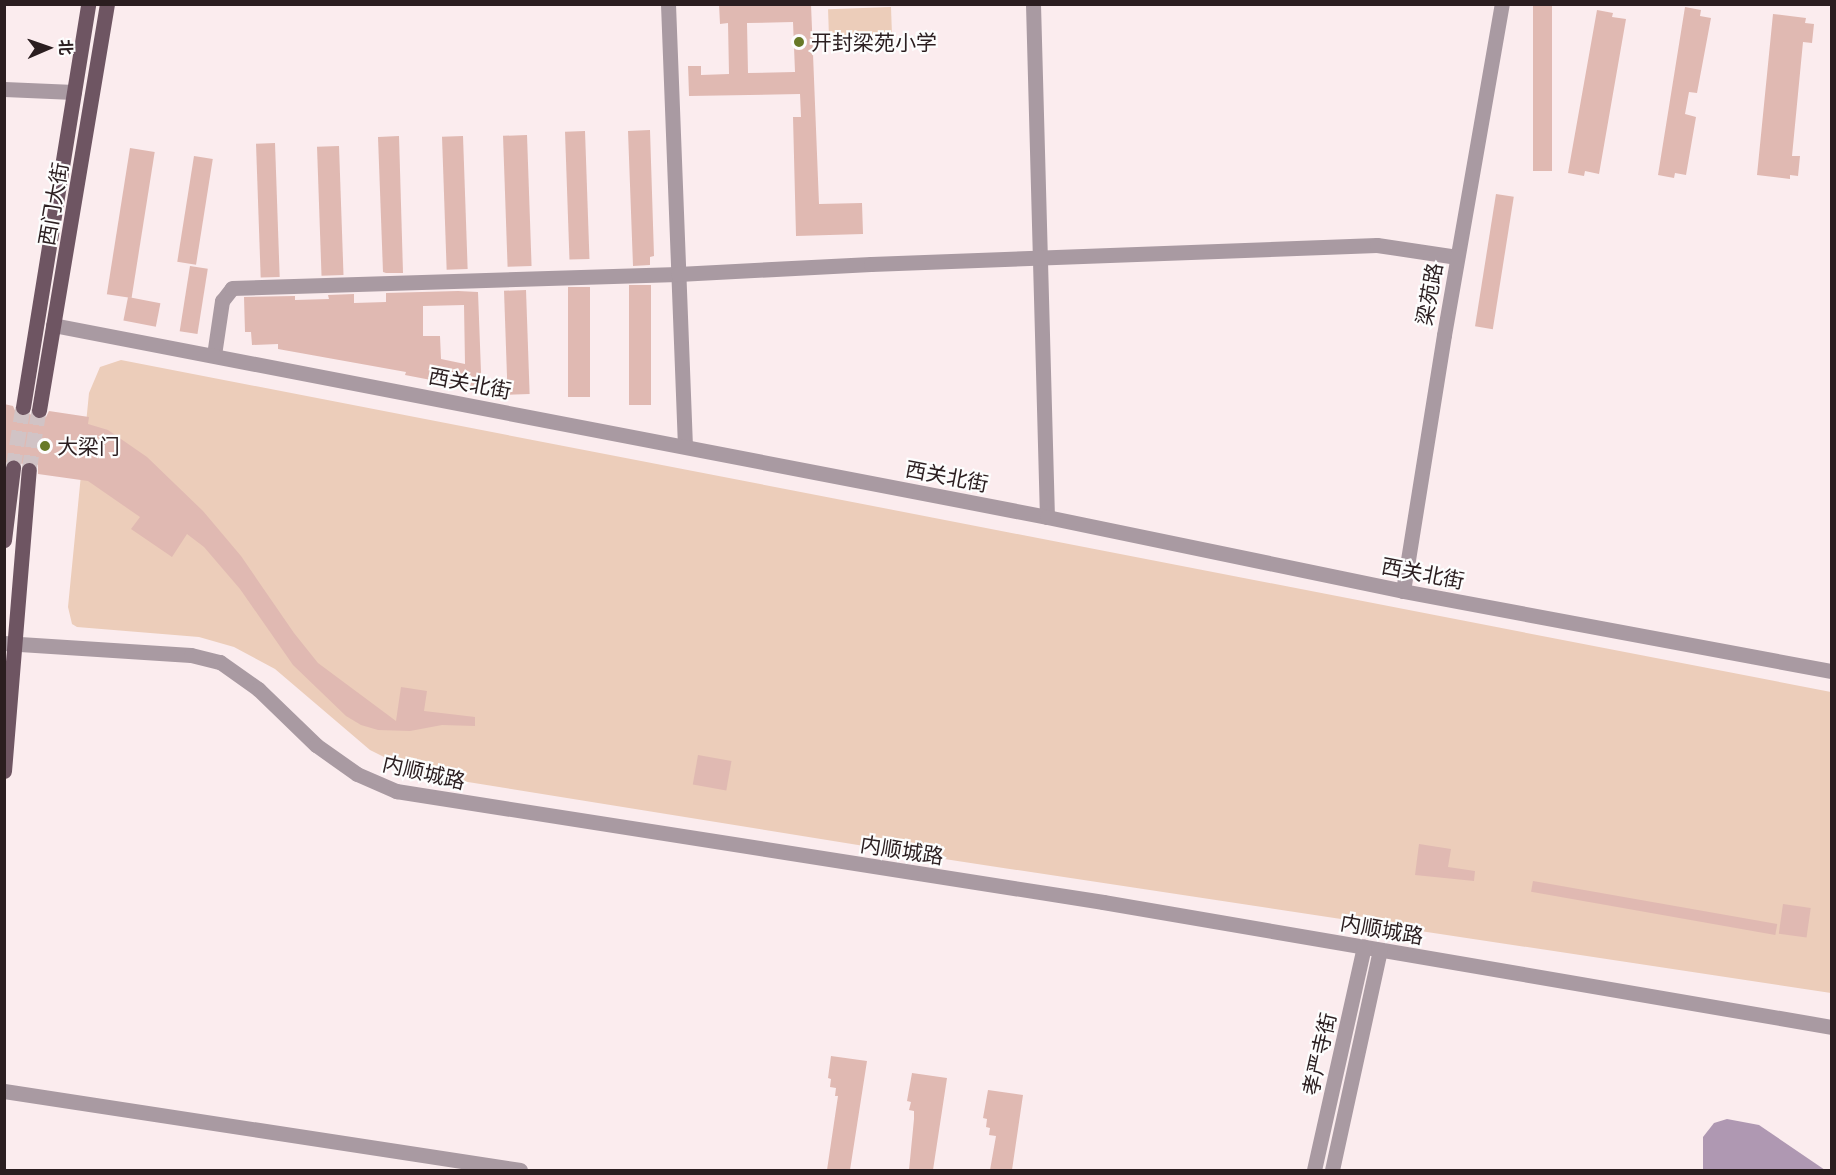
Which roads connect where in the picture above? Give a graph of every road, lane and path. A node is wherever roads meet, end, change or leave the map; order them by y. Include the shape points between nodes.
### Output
1 (88, 4) edge
2 (107, 4) edge
3 (668, 4) edge
4 (1033, 4) edge
5 (1502, 4) edge
6 (4, 89) edge
7 (74, 92) junction
8 (1040, 257) junction
9 (1457, 257) junction
10 (678, 274) junction
11 (53, 325) junction
12 (213, 355) junction
13 (23, 407) tunnel mouth
14 (39, 410) tunnel mouth
15 (685, 447) junction
16 (13, 468) tunnel mouth
17 (29, 470) tunnel mouth
18 (1047, 517) junction
19 (4, 540) edge
20 (1403, 591) junction
21 (9, 643) edge
22 (1832, 671) edge
23 (4, 771) edge
24 (1372, 948) junction
25 (1832, 1027) edge
26 (4, 1091) edge
27 (520, 1170) edge
28 (1314, 1170) edge
29 (1332, 1170) edge

1 - 7 main road, 西门大街
2 - 11 main road, 西门大街
3 - 10 street
4 - 8 street
5 - 9 street, 梁苑路
6 - 7 street
7 - 13 main road, 西门大街
8 - 9 street via 1377,245
8 - 10 street
8 - 18 street
9 - 20 street, 梁苑路
10 - 12 street via 232,288 222,301
10 - 15 street
11 - 12 street, 西关北街
11 - 14 main road, 西门大街
12 - 15 street, 西关北街
15 - 18 street, 西关北街
16 - 19 main road
17 - 21 main road
18 - 20 street, 西关北街
20 - 22 street, 西关北街
21 - 23 main road
21 - 24 street, 内顺城路 via 191,655 220,662 258,689 340,763 396,791
24 - 25 street, 内顺城路
24 - 28 street, 孝严寺街
24 - 29 street, 孝严寺街
26 - 27 street

